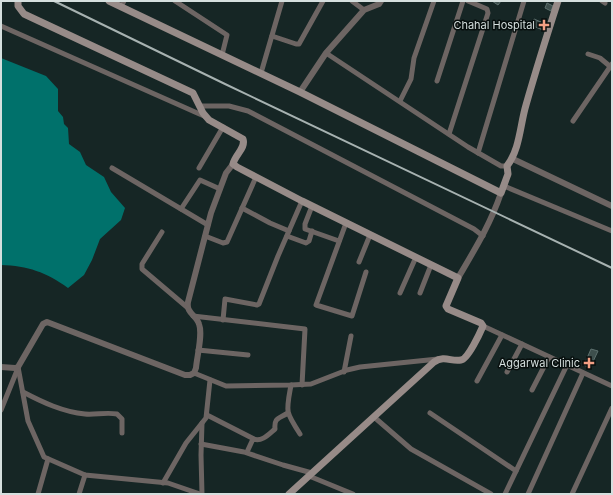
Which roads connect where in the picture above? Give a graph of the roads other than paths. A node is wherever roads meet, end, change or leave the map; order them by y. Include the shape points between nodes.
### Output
1 (18, 1) edge
2 (109, 1) edge
3 (175, 1) edge
4 (282, 1) edge
5 (323, 1) edge
6 (352, 1) edge
7 (381, 1) edge
8 (434, 1) edge
9 (463, 1) edge
10 (468, 1) edge
11 (524, 1) edge
12 (558, 1) edge
13 (122, 4) edge
14 (481, 4) edge
15 (364, 10) junction
16 (1, 26) edge
17 (272, 36) junction
18 (326, 52) junction
19 (588, 54) dead end
20 (222, 55) junction
21 (612, 66) edge
22 (261, 73) junction
23 (437, 81) dead end
24 (300, 92) junction
25 (400, 101) junction
26 (199, 106) junction
27 (205, 116) junction
28 (573, 121) dead end
29 (223, 127) junction
30 (448, 134) junction
31 (478, 153) junction
32 (513, 159) junction
33 (233, 164) junction
34 (507, 166) junction
35 (112, 168) dead end
36 (199, 168) dead end
37 (256, 177) junction
38 (220, 189) junction
39 (503, 189) junction
40 (302, 201) junction
41 (312, 206) junction
42 (612, 206) edge
43 (242, 208) junction
44 (181, 209) junction
45 (346, 223) junction
46 (208, 225) junction
47 (312, 231) junction
48 (612, 231) edge
49 (162, 232) dead end
50 (288, 234) junction
51 (370, 235) junction
52 (205, 236) junction
53 (483, 236) junction
54 (339, 241) junction
55 (416, 257) junction
56 (359, 262) dead end
57 (431, 265) junction
58 (366, 272) dead end
59 (458, 278) junction
60 (400, 293) dead end
61 (420, 293) dead end
62 (188, 308) junction
63 (193, 316) junction
64 (222, 320) junction
65 (483, 326) junction
66 (502, 335) junction
67 (351, 336) dead end
68 (522, 344) junction
69 (198, 350) junction
70 (248, 355) dead end
71 (549, 357) junction
72 (438, 359) junction
73 (567, 365) junction
74 (1, 367) edge
75 (18, 367) junction
76 (344, 372) junction
77 (508, 372) dead end
78 (194, 373) junction
79 (583, 373) junction
80 (210, 380) junction
81 (477, 382) dead end
82 (291, 385) junction
83 (302, 385) junction
84 (612, 386) edge
85 (532, 390) dead end
86 (23, 392) junction
87 (612, 408) edge
88 (1, 410) edge
89 (288, 413) junction
90 (430, 413) dead end
91 (207, 415) junction
92 (374, 417) junction
93 (202, 423) junction
94 (122, 433) dead end
95 (300, 434) dead end
96 (254, 439) junction
97 (201, 444) junction
98 (247, 452) junction
99 (48, 459) junction
100 (516, 471) junction
101 (85, 475) junction
102 (310, 475) junction
103 (162, 483) junction
104 (191, 492) edge
105 (38, 494) edge
106 (79, 494) edge
107 (201, 494) edge
108 (289, 494) edge
109 (352, 494) edge
110 (491, 494) edge
111 (505, 494) edge
112 (528, 494) edge
113 (572, 494) edge

1 - 26 main road via 24,14 194,93
2 - 13 main road
3 - 20 street via 227,36
4 - 17 street
5 - 17 street via 298,44
6 - 15 street
7 - 15 street
8 - 25 street via 414,58 411,78
9 - 23 street
10 - 14 street
11 - 31 street
12 - 32 main road via 526,106
13 - 20 main road
14 - 30 street via 488,13
15 - 18 street
16 - 27 street
17 - 22 street
18 - 24 street
18 - 25 street
19 - 21 street
20 - 22 main road
21 - 28 street
22 - 24 main road
24 - 39 main road
25 - 30 street
26 - 27 main road
26 - 53 street via 229,106 248,111
27 - 29 main road
29 - 33 main road via 240,136 244,142
29 - 36 street
30 - 31 street
31 - 34 street via 501,166
32 - 34 main road
32 - 42 street
33 - 37 main road
33 - 38 street via 226,173
34 - 39 main road via 508,174
35 - 44 street
37 - 40 main road
37 - 43 street
38 - 44 street via 200,180
38 - 46 street
39 - 48 street
39 - 53 street
40 - 41 main road
40 - 50 street
41 - 45 main road
41 - 47 street via 305,227
43 - 50 street
43 - 52 street via 226,243
44 - 46 street
45 - 51 main road
45 - 54 street
46 - 52 street
47 - 50 street via 307,243
47 - 54 street
49 - 62 street via 142,264 142,269
50 - 64 street via 259,305 225,299
51 - 55 main road
51 - 56 street
52 - 62 street
53 - 59 street
54 - 58 street via 317,307 352,316
55 - 57 main road
55 - 60 street
57 - 59 main road
57 - 61 street
59 - 65 main road via 446,306
62 - 63 street
63 - 64 street
63 - 69 street via 200,328
64 - 83 street via 305,330
65 - 66 street
65 - 72 main road via 464,359
66 - 68 street
66 - 81 street
67 - 76 street
68 - 71 street
68 - 77 street
69 - 70 street
69 - 78 street
71 - 73 street
71 - 85 street
72 - 76 street via 360,367
72 - 92 main road
73 - 79 street
73 - 100 street
74 - 75 street
75 - 78 street via 43,324 47,322 185,375
75 - 86 street
75 - 88 street
76 - 83 street
78 - 80 street
79 - 84 street
79 - 112 street
80 - 82 street via 230,387
80 - 91 street
82 - 83 street
82 - 89 street
86 - 94 street via 70,411 116,414 122,419
86 - 99 street via 28,421 42,454
87 - 113 street
89 - 95 street
89 - 96 street via 276,420 275,430 262,440
90 - 100 street
91 - 93 street
91 - 96 street
92 - 102 main road
92 - 110 street via 411,449
93 - 97 street
93 - 103 street via 186,443
96 - 98 street
97 - 98 street
97 - 107 street
98 - 102 street
99 - 101 street
99 - 105 street
100 - 111 street
101 - 103 street
101 - 106 street
102 - 108 main road
102 - 109 street
103 - 104 street via 176,485
104 - 107 street

